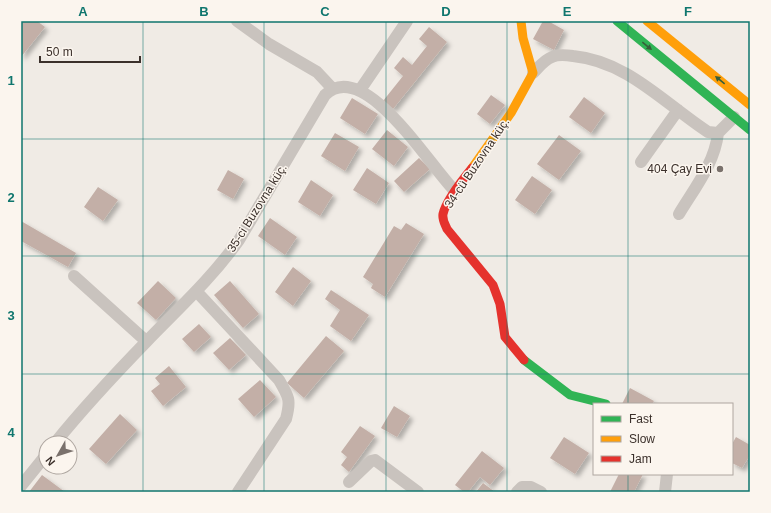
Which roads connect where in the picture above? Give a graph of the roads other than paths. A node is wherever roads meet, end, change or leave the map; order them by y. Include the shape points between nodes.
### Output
1 (237, 21) edge
2 (407, 21) edge
3 (521, 21) edge
4 (617, 21) edge
5 (647, 21) edge
6 (533, 72) junction
7 (332, 88) junction
8 (360, 90) junction
9 (750, 105) edge
10 (678, 110) junction
11 (734, 117) junction
12 (750, 130) edge
13 (718, 133) junction
14 (641, 162) dead end
15 (455, 191) junction
16 (679, 214) dead end
17 (74, 276) dead end
18 (197, 292) junction
19 (146, 341) junction
20 (602, 403) edge
21 (61, 435) edge
22 (38, 465) edge
23 (667, 475) edge
24 (349, 482) dead end
25 (21, 486) edge
26 (238, 492) edge
27 (418, 492) edge
28 (517, 492) edge
29 (541, 492) edge
30 (665, 492) edge

1 - 7 street via 269,44 317,72
2 - 8 street
3 - 6 street
4 -> 11 street
9 -> 5 street
6 - 10 street via 553,56 592,59 626,73
6 - 15 street, 34-cü Buzovna küç. via 511,113
7 - 8 street via 343,86
7 - 18 street, 35-ci Buzovna küç. via 325,95 239,240
8 - 15 street via 407,131
10 - 13 street via 708,132
10 - 14 street
11 - 12 street
11 - 13 street
13 - 16 street via 712,159
15 - 20 street, 34-cü Buzovna küç. via 443,213 443,221 493,286 500,304 502,329 508,342 526,363 570,395
17 - 19 street
18 - 19 street, 35-ci Buzovna küç.
18 - 26 street via 279,380 289,396 290,405 286,419
19 - 21 street, 35-ci Buzovna küç.
22 - 25 street
23 - 30 street
24 - 27 street via 374,460
28 - 29 street via 522,487 530,487

